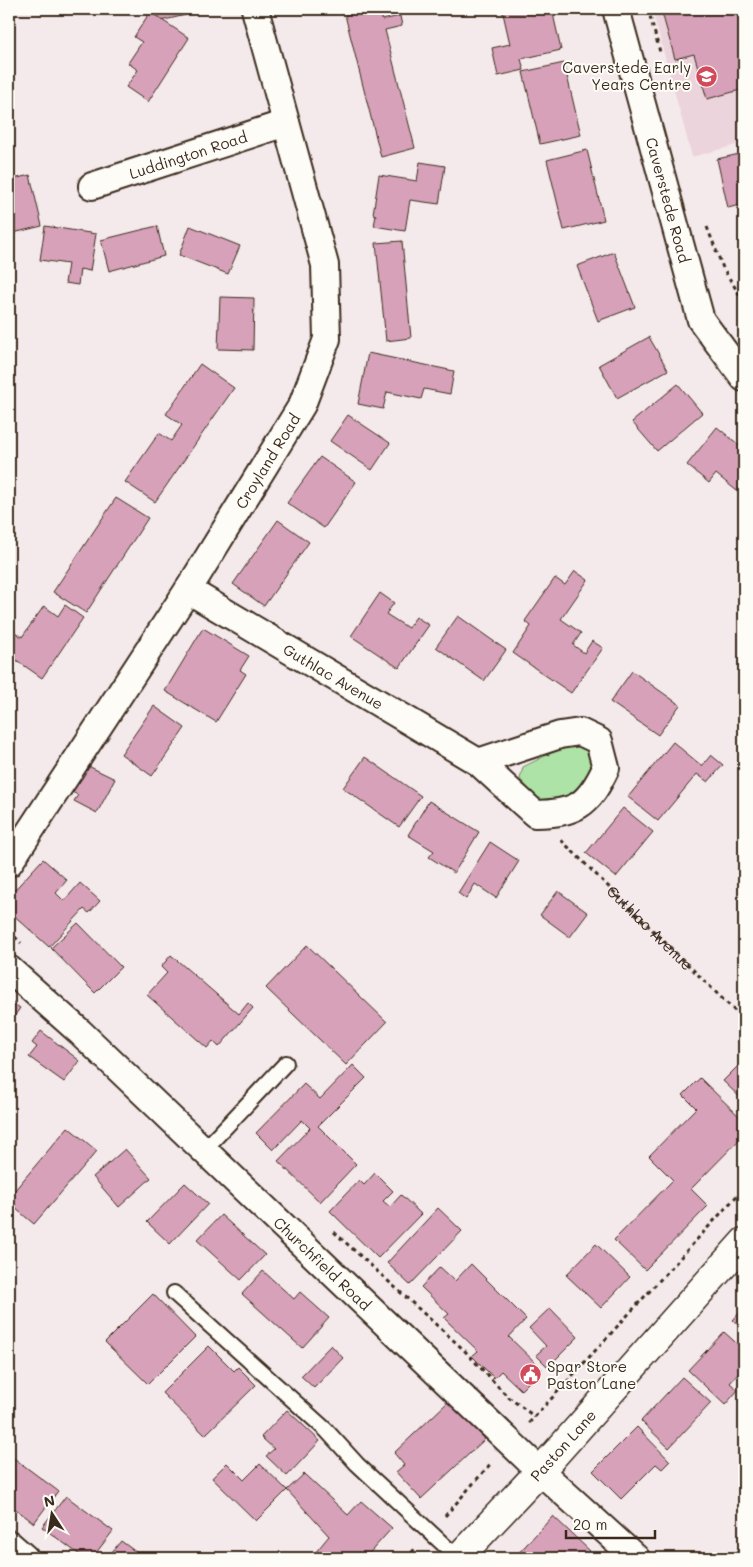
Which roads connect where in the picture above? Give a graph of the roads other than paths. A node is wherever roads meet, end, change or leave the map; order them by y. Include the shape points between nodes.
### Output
1 (255, 9) edge
2 (616, 9) edge
3 (286, 123) junction
4 (92, 186) dead end
5 (744, 378) edge
6 (188, 590) junction
7 (478, 762) junction
8 (9, 863) edge
9 (9, 969) edge
10 (286, 1063) dead end
11 (204, 1150) junction
12 (744, 1242) edge
13 (174, 1293) dead end
14 (540, 1471) junction
15 (9, 1544) edge
16 (25, 1558) edge
17 (458, 1558) edge
18 (636, 1558) edge

1 - 3 street, Croyland Road
2 - 5 street, Caverstede Road via 701,320
3 - 4 street, Luddington Road
3 - 6 street, Croyland Road via 325,265 327,339 302,406
6 - 7 street, Guthlac Avenue
6 - 8 street, Croyland Road
7 - 7 street, Guthlac Avenue via 560,735 580,732 599,741 606,768 596,789 579,805 562,813 534,814
9 - 11 street, Churchfield Road
10 - 11 lane
11 - 14 street, Churchfield Road
12 - 14 street, Paston Lane
13 - 17 lane via 326,1430 357,1464
14 - 17 street, Paston Lane
14 - 18 street, Churchfield Road
15 - 16 street

